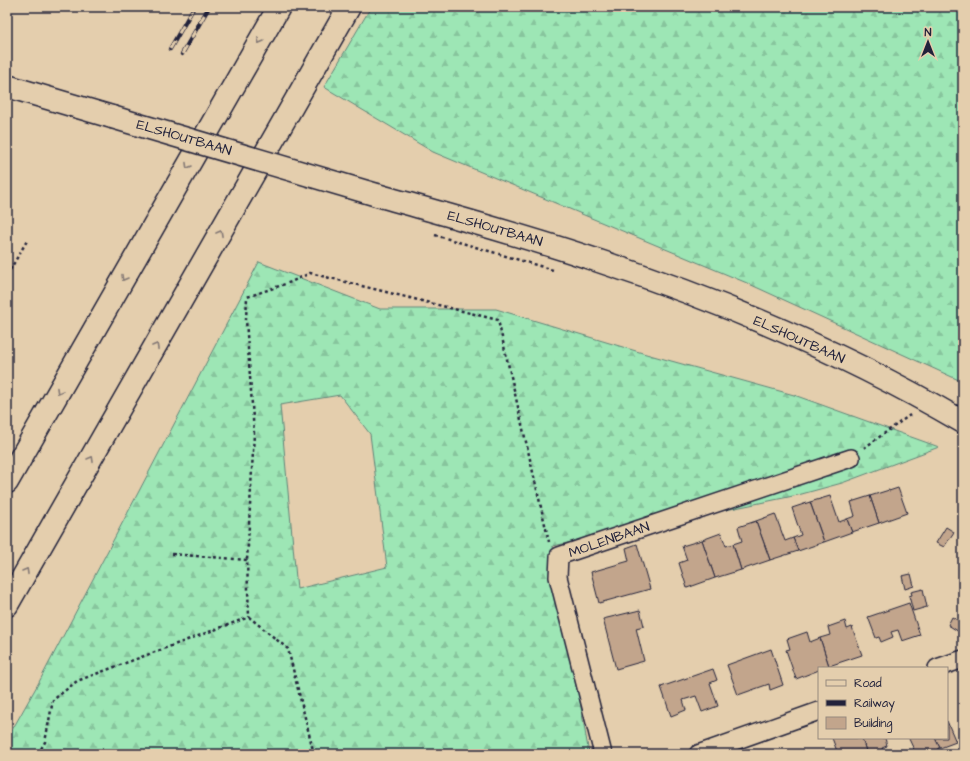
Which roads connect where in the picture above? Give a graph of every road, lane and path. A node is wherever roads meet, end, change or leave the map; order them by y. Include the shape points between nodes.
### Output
1 (279, 7) edge
2 (349, 7) edge
3 (7, 86) edge
4 (434, 234) dead end
5 (28, 239) dead end
6 (556, 270) dead end
7 (7, 275) edge
8 (904, 411) dead end
9 (963, 422) edge
10 (851, 458) joint
11 (7, 482) edge
12 (550, 547) dead end
13 (172, 554) dead end
14 (247, 560) junction
15 (7, 605) edge
16 (249, 617) junction
17 (963, 659) edge
18 (941, 667) edge
19 (818, 711) edge
20 (38, 754) edge
21 (314, 754) edge
22 (603, 754) edge
23 (698, 754) edge

1 -> 11 main road
15 -> 2 main road
3 - 9 main road, ELSHOUTBAAN, bridge via 598,260 702,298 833,354
4 - 6 path
5 - 7 path
8 - 10 path via 911,415
10 - 22 street, MOLENBAAN via 559,556 558,577
12 - 14 path via 498,320 310,273 247,296 246,320 254,433
13 - 14 path
14 - 16 path
16 - 20 path via 77,681 53,700 45,742
16 - 21 path via 288,649
17 - 18 street
19 - 23 street

